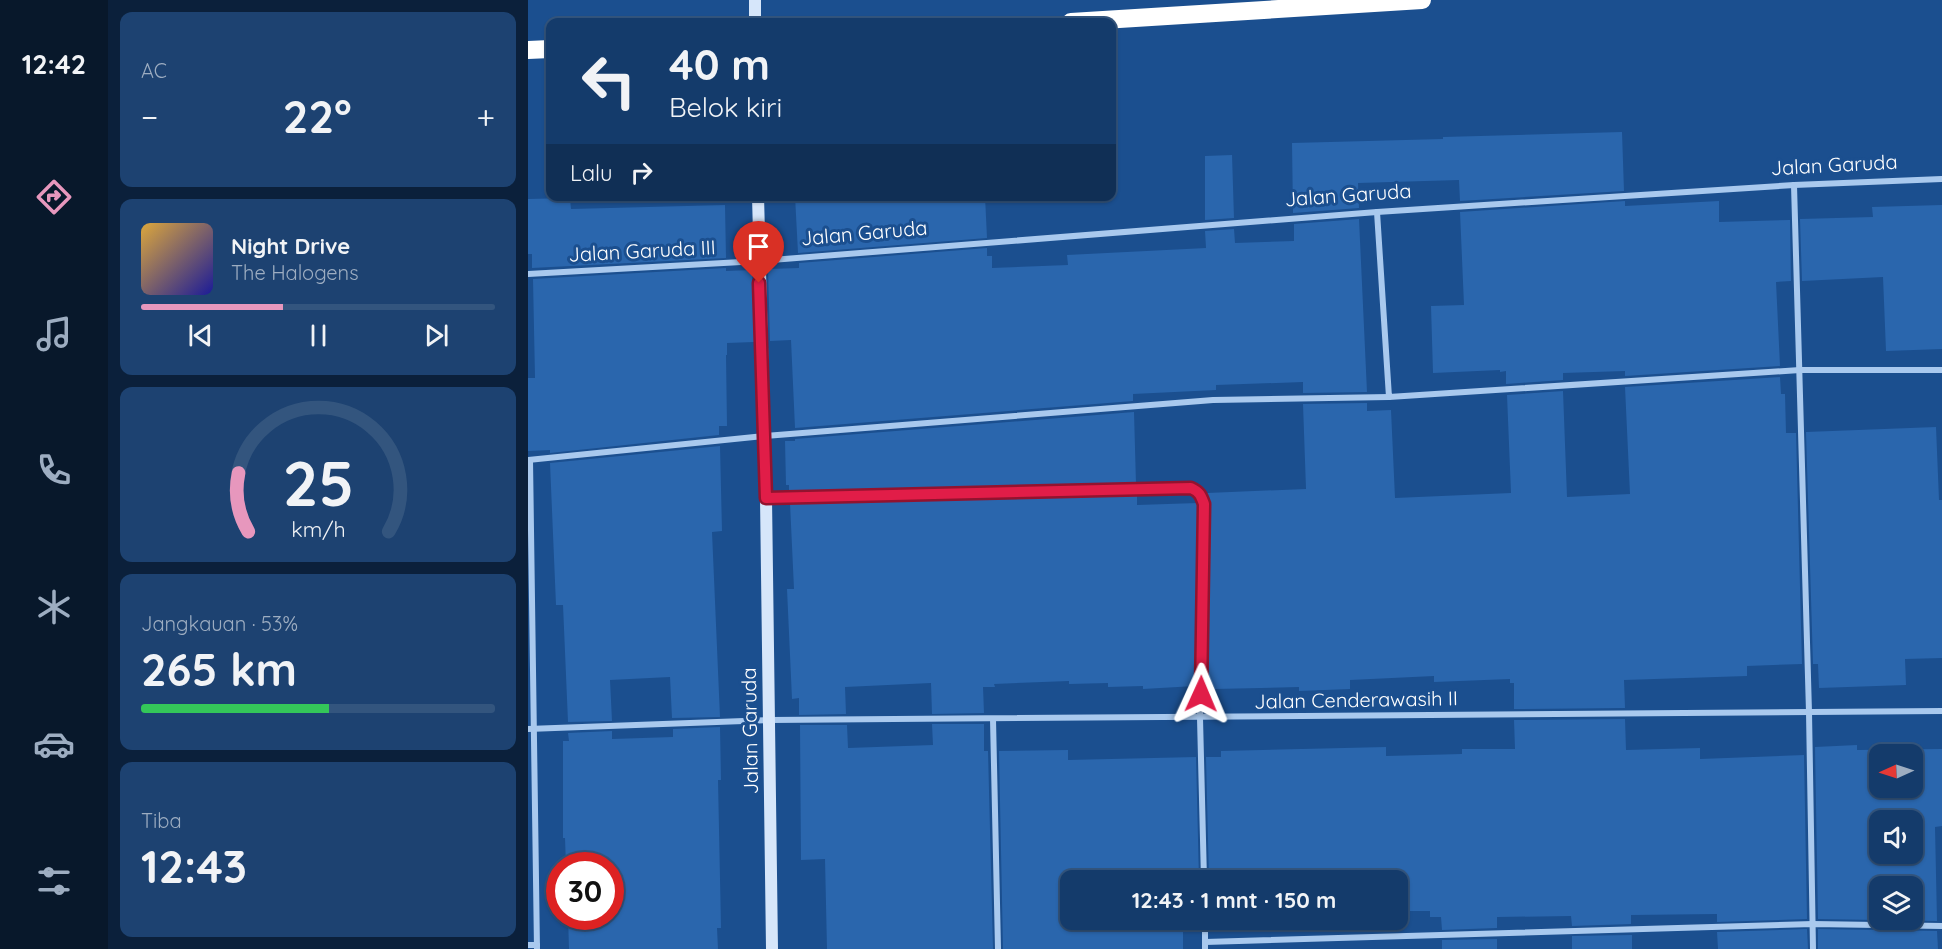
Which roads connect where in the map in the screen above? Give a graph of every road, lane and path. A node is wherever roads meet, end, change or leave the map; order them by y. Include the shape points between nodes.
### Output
1 (755, 0) edge
2 (1422, 0) edge
3 (755, 18) edge
4 (1116, 19) edge
5 (546, 49) edge
6 (528, 50) edge
7 (1942, 179) edge
8 (1794, 185) junction
9 (758, 201) edge
10 (1377, 212) junction
11 (759, 261) junction
12 (528, 274) edge
13 (1800, 370) junction
14 (1942, 370) edge
15 (1389, 397) junction
16 (765, 436) junction
17 (529, 460) edge
18 (766, 498) junction
19 (1942, 711) edge
20 (1809, 712) junction
21 (1200, 718) junction
22 (993, 719) junction
23 (770, 720) junction
24 (531, 729) edge
25 (1204, 870) edge
26 (1813, 924) junction
27 (1942, 926) edge
28 (1204, 930) edge
29 (528, 945) edge
30 (1205, 946) edge
31 (537, 947) edge
32 (772, 949) edge
33 (998, 949) edge
34 (1813, 949) edge

1 - 3 street
2 - 4 highway
5 - 6 highway
7 - 8 street, Jalan Garuda
8 - 10 street, Jalan Garuda
8 - 13 street
9 - 11 street, Jalan Garuda
10 - 11 street, Jalan Garuda
10 - 15 street
11 - 12 street, Jalan Garuda III
11 - 16 street, Jalan Garuda
13 - 14 street
13 - 15 street
13 - 20 street
15 - 16 street via 1213,400
16 - 17 street
16 - 18 street, Jalan Garuda
17 - 24 street
18 - 21 street via 1197,490 1204,504
18 - 23 street, Jalan Garuda
19 - 20 street, Jalan Cenderawasih II
20 - 21 street, Jalan Cenderawasih II
20 - 26 street
21 - 22 street, Jalan Cenderawasih II
21 - 25 street
22 - 23 street, Jalan Cenderawasih II
22 - 33 street
23 - 24 street, Jalan Cenderawasih II
23 - 32 street, Jalan Garuda
24 - 31 street
26 - 27 street
26 - 30 street
26 - 34 street
28 - 30 street
29 - 31 street

